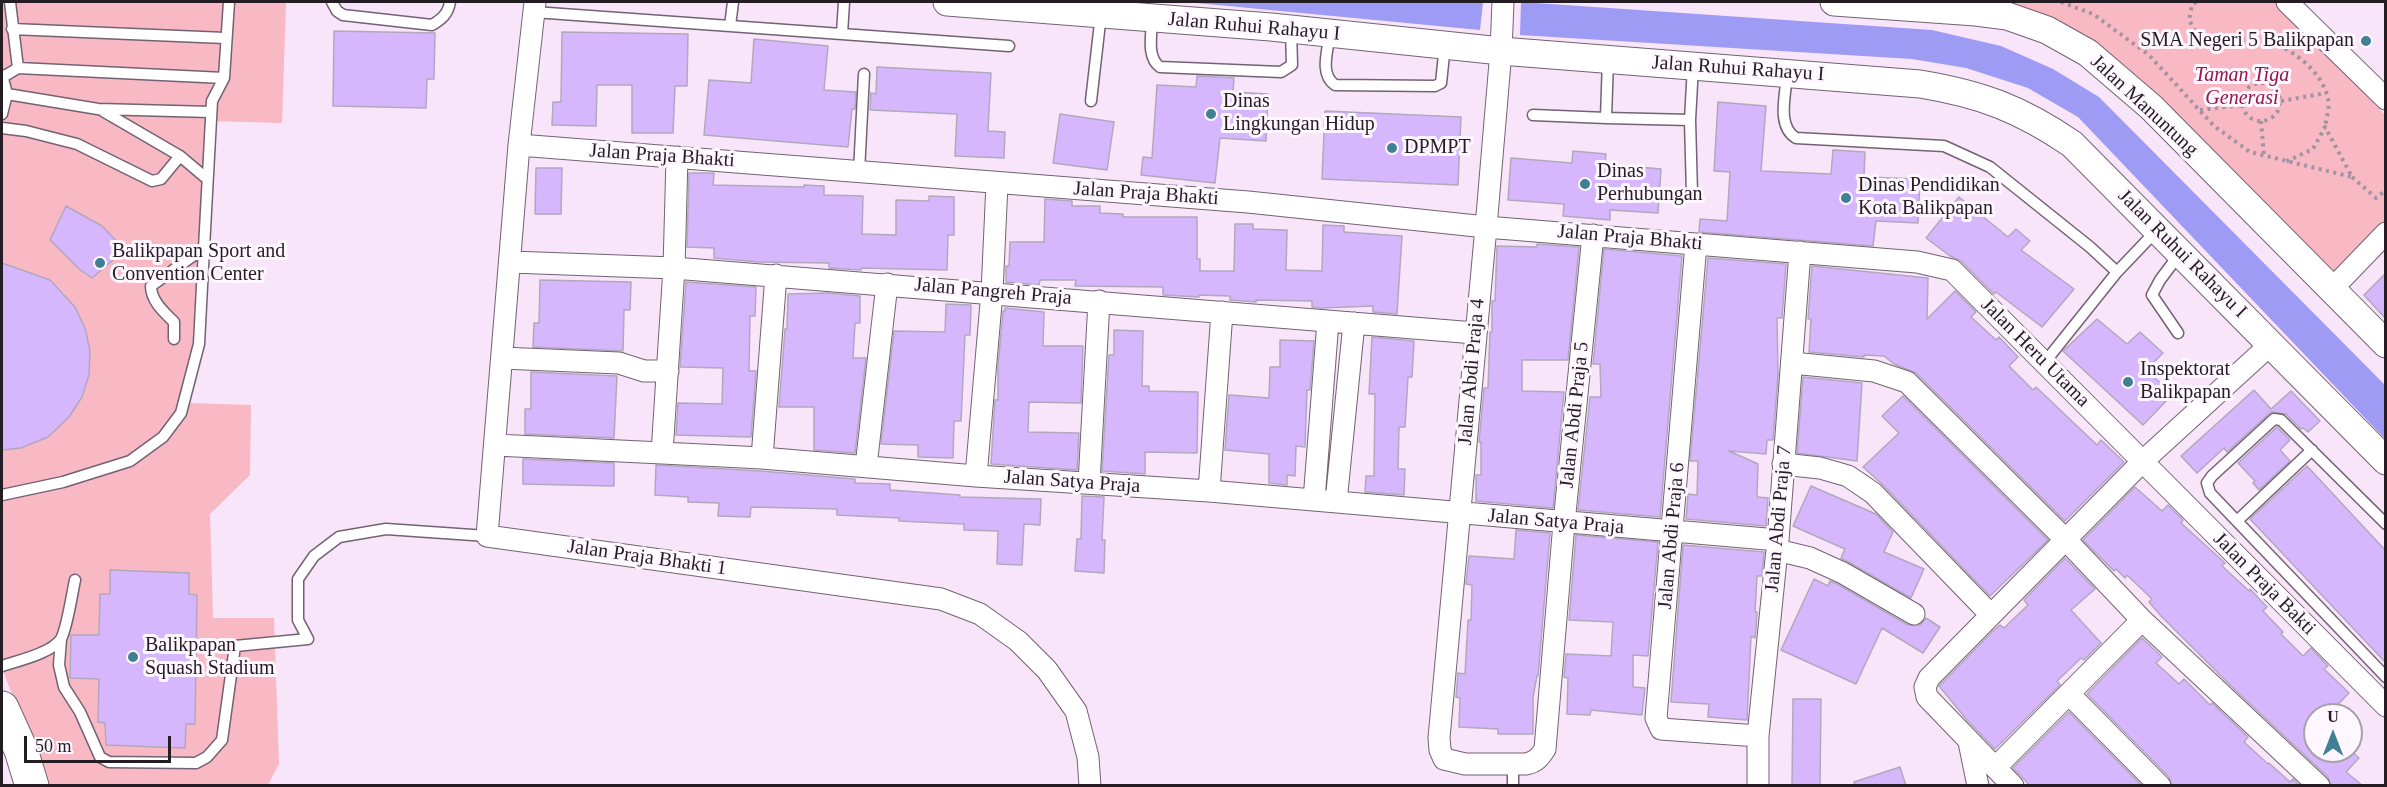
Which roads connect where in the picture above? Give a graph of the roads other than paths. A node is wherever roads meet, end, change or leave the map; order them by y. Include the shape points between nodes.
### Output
1 (10, 2) edge
2 (229, 2) edge
3 (332, 2) edge
4 (450, 2) edge
5 (733, 2) edge
6 (844, 2) edge
7 (947, 2) edge
8 (1503, 2) edge
9 (1834, 2) edge
10 (2287, 2) edge
11 (535, 7) edge
12 (1101, 14) junction
13 (1152, 18) junction
14 (730, 26) junction
15 (12, 29) junction
16 (1291, 30) junction
17 (1330, 33) junction
18 (842, 34) junction
19 (225, 38) junction
20 (1501, 44) junction
21 (1445, 45) junction
22 (1009, 46) dead end
23 (1608, 59) junction
24 (1693, 65) junction
25 (18, 68) junction
26 (1787, 72) junction
27 (864, 74) dead end
28 (2, 76) edge
29 (224, 78) junction
30 (7, 94) junction
31 (2385, 99) edge
32 (1091, 101) dead end
33 (99, 109) junction
34 (211, 112) junction
35 (2, 114) edge
36 (1533, 115) dead end
37 (1606, 118) junction
38 (1690, 120) junction
39 (2, 128) edge
40 (519, 145) junction
41 (180, 156) junction
42 (677, 157) junction
43 (860, 172) junction
44 (206, 178) junction
45 (997, 184) junction
46 (1692, 194) dead end
47 (1486, 227) junction
48 (2157, 230) junction
49 (2385, 233) edge
50 (1593, 235) junction
51 (1696, 244) junction
52 (204, 248) junction
53 (1800, 252) junction
54 (2181, 252) junction
55 (511, 262) junction
56 (1917, 262) joint
57 (674, 267) junction
58 (2117, 272) junction
59 (776, 275) junction
60 (887, 284) junction
61 (2331, 290) junction
62 (992, 292) junction
63 (1099, 301) junction
64 (1222, 312) junction
65 (1328, 321) junction
66 (1354, 323) junction
67 (1475, 333) junction
68 (2178, 333) dead end
69 (174, 339) dead end
70 (2271, 344) junction
71 (2385, 344) edge
72 (502, 358) junction
73 (2044, 362) junction
74 (1792, 363) junction
75 (668, 371) junction
76 (495, 445) junction
77 (2312, 450) junction
78 (662, 453) junction
79 (762, 458) junction
80 (2143, 461) junction
81 (2385, 461) edge
82 (1784, 464) junction
83 (866, 466) junction
84 (976, 476) junction
85 (1089, 483) junction
86 (1209, 491) junction
87 (2, 495) edge
88 (1314, 500) junction
89 (1336, 502) junction
90 (1460, 513) junction
91 (2237, 521) junction
92 (1564, 523) junction
93 (2385, 524) edge
94 (1672, 532) junction
95 (487, 536) junction
96 (2066, 540) junction
97 (1777, 545) junction
98 (75, 580) dead end
99 (1914, 614) dead end
100 (1991, 615) junction
101 (2142, 620) junction
102 (61, 639) junction
103 (2, 666) edge
104 (2385, 677) edge
105 (2069, 694) junction
106 (2385, 706) edge
107 (2, 708) edge
108 (1758, 736) junction
109 (1969, 742) junction
110 (1996, 767) junction
111 (1513, 775) edge
112 (33, 786) edge
113 (1090, 786) edge
114 (1758, 786) edge
115 (1978, 786) edge
116 (2013, 786) edge
117 (2160, 786) edge
118 (2319, 786) edge

1 - 15 lane
2 - 19 lane
3 - 4 lane via 343,15 432,25 448,11
5 - 14 lane
6 - 18 lane
7 - 12 street, Jalan Ruhui Rahayu I
8 - 20 street, Jalan Abdi Praja 4
9 - 61 street, Jalan Manuntung via 2007,16 2047,30 2088,53 2151,107
10 - 31 street
11 - 14 lane
11 - 40 street
12 - 13 street, Jalan Ruhui Rahayu I
12 - 32 lane
13 - 16 street, Jalan Ruhui Rahayu I
13 - 16 lane via 1151,56 1160,67 1281,72 1292,65
14 - 18 lane
15 - 19 lane
15 - 25 lane
16 - 17 street, Jalan Ruhui Rahayu I
17 - 21 street, Jalan Ruhui Rahayu I
17 - 21 lane via 1325,74 1335,85 1435,86 1443,76
18 - 22 lane
19 - 29 lane
20 - 21 street, Jalan Ruhui Rahayu I
20 - 23 street, Jalan Ruhui Rahayu I
20 - 47 street, Jalan Abdi Praja 4
23 - 24 street, Jalan Ruhui Rahayu I
23 - 37 lane
24 - 26 street, Jalan Ruhui Rahayu I
24 - 38 lane
25 - 28 lane
25 - 29 lane
26 - 48 street, Jalan Ruhui Rahayu I via 1920,84 1985,98 2017,111 2072,144
26 - 58 lane via 1784,125 1788,134 1796,138 1944,146 1990,167
27 - 43 lane
28 - 30 lane
29 - 34 lane
30 - 33 lane
30 - 35 lane
33 - 34 lane
33 - 41 lane
34 - 44 lane
36 - 37 lane
37 - 38 lane
38 - 46 lane
39 - 41 lane via 76,144 152,181 161,179
40 - 42 street, Jalan Praja Bhakti
40 - 55 street
41 - 44 lane
42 - 43 street, Jalan Praja Bhakti
42 - 57 street
43 - 45 street, Jalan Praja Bhakti
44 - 52 lane
45 - 47 street, Jalan Praja Bhakti via 1248,202
45 - 62 street
47 - 50 street, Jalan Praja Bhakti
47 - 67 street, Jalan Abdi Praja 4
48 - 54 street, Jalan Ruhui Rahayu I
48 - 58 lane
49 - 61 street
50 - 51 street, Jalan Praja Bhakti
50 - 92 street, Jalan Abdi Praja 5
51 - 53 street, Jalan Praja Bhakti
51 - 94 street, Jalan Abdi Praja 6
52 - 69 lane via 150,286 156,302 174,322
52 - 87 lane via 199,344 181,413 163,437 130,461 63,482
53 - 56 street, Jalan Praja Bhakti
53 - 74 street, Jalan Abdi Praja 7
54 - 68 lane via 2152,295
54 - 70 street, Jalan Ruhui Rahayu I
55 - 57 street, Jalan Pangreh Praja
55 - 72 street
56 - 73 street, Jalan Heru Utama via 1952,270
57 - 59 street, Jalan Pangreh Praja
57 - 75 street
58 - 73 lane
59 - 60 street, Jalan Pangreh Praja
59 - 79 street
60 - 62 street, Jalan Pangreh Praja
60 - 83 street
61 - 71 street, Jalan Manuntung
62 - 63 street, Jalan Pangreh Praja
62 - 84 street
63 - 64 street, Jalan Pangreh Praja
63 - 85 street
64 - 65 street, Jalan Pangreh Praja
64 - 86 street
65 - 66 street, Jalan Pangreh Praja
65 - 88 street
66 - 67 street, Jalan Pangreh Praja
66 - 89 street
67 - 90 street, Jalan Abdi Praja 4
70 - 80 street
70 - 81 street, Jalan Ruhui Rahayu I
72 - 75 street via 619,363
72 - 76 street
73 - 80 street, Jalan Heru Utama
74 - 82 street, Jalan Abdi Praja 7
74 - 96 street via 1874,370 1907,382
75 - 78 street
76 - 78 street, Jalan Satya Praja
76 - 95 street
77 - 91 lane
77 - 91 lane via 2281,420 2274,419 2212,476 2207,488
77 - 93 lane
78 - 79 street, Jalan Satya Praja
79 - 83 street, Jalan Satya Praja
80 - 96 street
80 - 106 street, Jalan Praja Bakti
82 - 97 street, Jalan Abdi Praja 7
82 - 100 street via 1848,476 1873,494
83 - 84 street, Jalan Satya Praja
84 - 85 street, Jalan Satya Praja
85 - 86 street, Jalan Satya Praja
86 - 88 street, Jalan Satya Praja
88 - 89 street, Jalan Satya Praja
89 - 90 street, Jalan Satya Praja
90 - 92 street, Jalan Satya Praja
90 - 111 street, Jalan Abdi Praja 4 via 1440,750 1444,759
91 - 104 lane
92 - 94 street, Jalan Satya Praja
92 - 111 street, Jalan Abdi Praja 5 via 1545,749
94 - 97 street, Jalan Satya Praja
94 - 108 street, Jalan Abdi Praja 6 via 1658,725 1661,729
95 - 102 lane via 386,529 339,537 314,556 298,579 298,620 308,639 235,646 222,741 196,763 109,762 100,757 64,687 59,665
95 - 113 street, Jalan Praja Bhakti 1 via 941,599 980,614 1018,641 1047,670 1076,711 1088,757
96 - 100 street
96 - 101 street
97 - 99 street, Jalan Satya Praja via 1843,573
97 - 108 street, Jalan Abdi Praja 7
98 - 102 lane
100 - 109 street via 1929,678 1925,687 1927,697
101 - 105 street
101 - 118 street
102 - 103 lane via 53,647
105 - 110 street
105 - 117 street
107 - 112 highway
108 - 114 street, Jalan Abdi Praja 7
109 - 110 street
109 - 115 street
110 - 116 street

